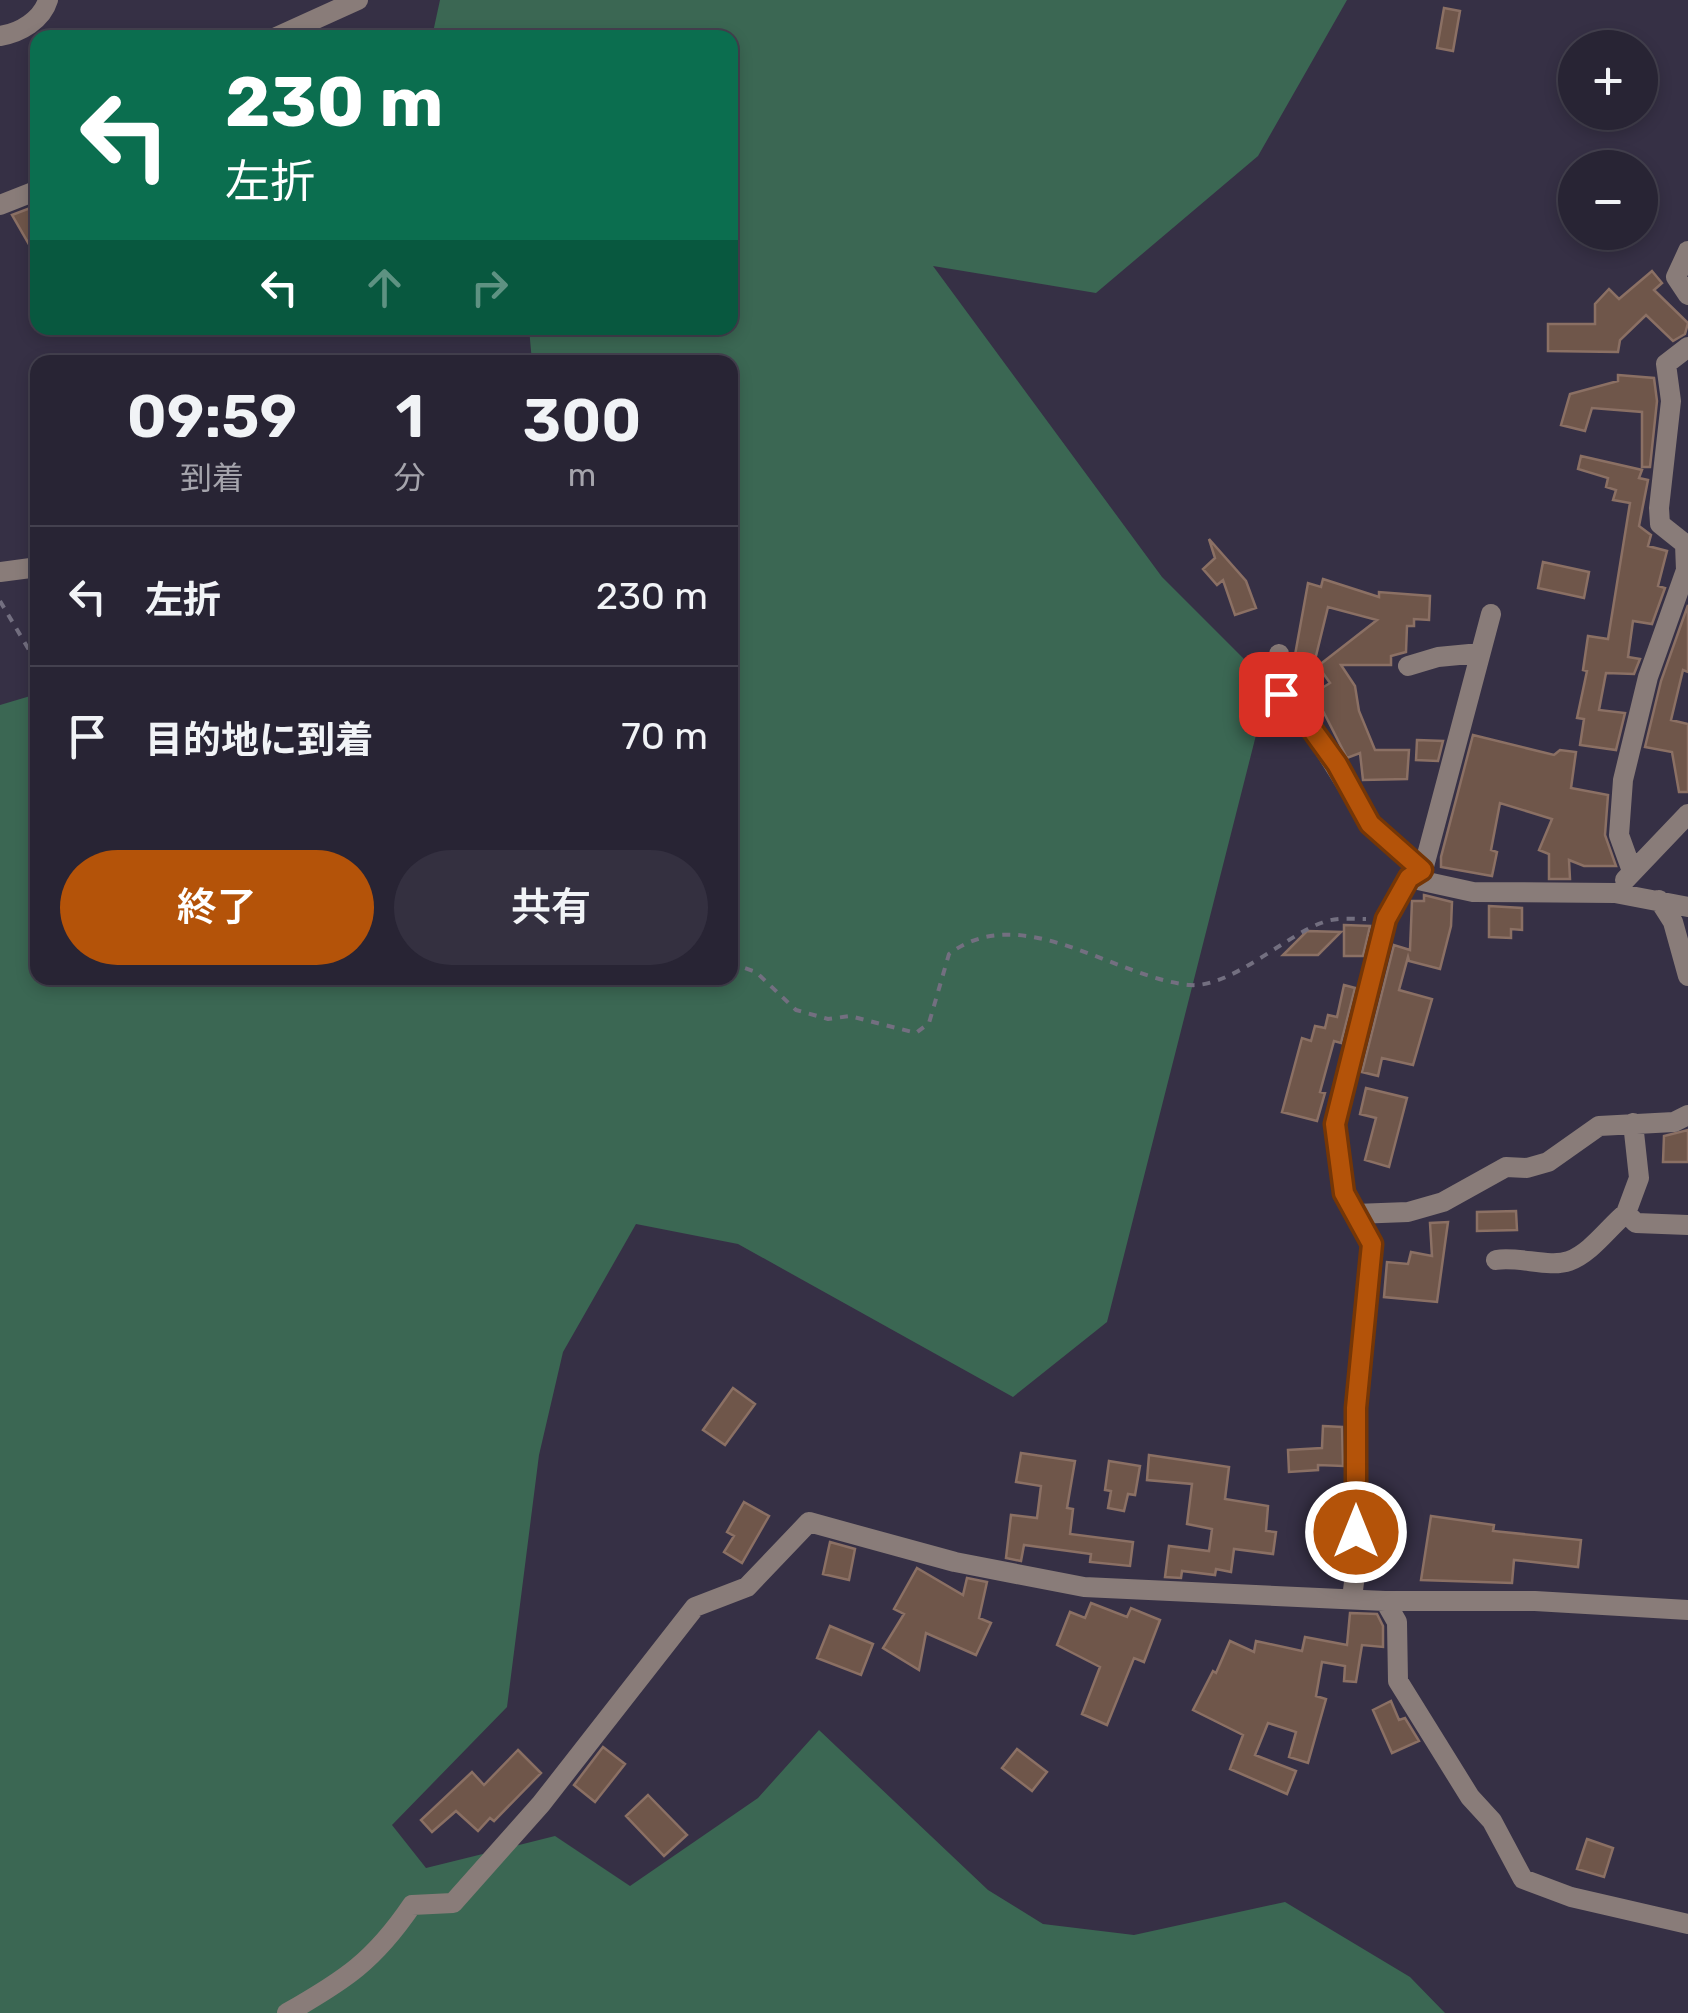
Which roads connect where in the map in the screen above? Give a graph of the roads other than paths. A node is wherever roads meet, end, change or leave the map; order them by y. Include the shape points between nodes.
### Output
1 (48, 0) edge
2 (358, 0) edge
3 (292, 30) edge
4 (0, 36) edge
5 (30, 193) edge
6 (0, 205) edge
7 (1688, 251) edge
8 (1688, 295) edge
9 (1688, 347) edge
10 (30, 568) edge
11 (0, 572) edge
12 (1491, 614) dead end
13 (1480, 652) junction
14 (1278, 654) dead end
15 (1408, 666) dead end
16 (1688, 814) edge
17 (1632, 871) junction
18 (1416, 874) junction
19 (1615, 893) junction
20 (1659, 900) junction
21 (1688, 907) edge
22 (1688, 976) edge
23 (1688, 1115) edge
24 (1633, 1123) junction
25 (1626, 1213) junction
26 (1355, 1214) junction
27 (1688, 1226) edge
28 (1496, 1260) dead end
29 (1352, 1598) junction
30 (1384, 1602) junction
31 (1688, 1610) edge
32 (1688, 1924) edge
33 (288, 2013) edge

1 - 4 street via 45,11 20,31
2 - 3 street
5 - 6 street
7 - 8 street via 1676,277
9 - 17 street via 1666,364 1671,401 1658,508 1660,524 1685,544 1686,570 1648,677 1623,780 1619,835
10 - 11 street
12 - 13 street
13 - 15 street
13 - 18 street
14 - 18 street via 1288,712 1311,728 1370,824
16 - 17 street
17 - 19 street
18 - 19 street via 1473,892
18 - 26 street via 1386,919 1335,1124 1344,1193
19 - 20 street
20 - 21 street
20 - 22 street via 1673,922
23 - 24 street
24 - 25 street via 1638,1178
24 - 26 street via 1600,1126 1548,1162 1506,1167 1443,1202 1408,1212
25 - 27 street via 1636,1223
25 - 28 street via 1567,1262
26 - 29 street via 1372,1244 1356,1408
29 - 30 street
29 - 33 street via 1084,1587 955,1562 809,1522 747,1588 695,1607 541,1804 453,1903 412,1905 385,1944 346,1978
30 - 31 street
30 - 32 street via 1398,1622 1398,1681 1523,1878 1572,1898

